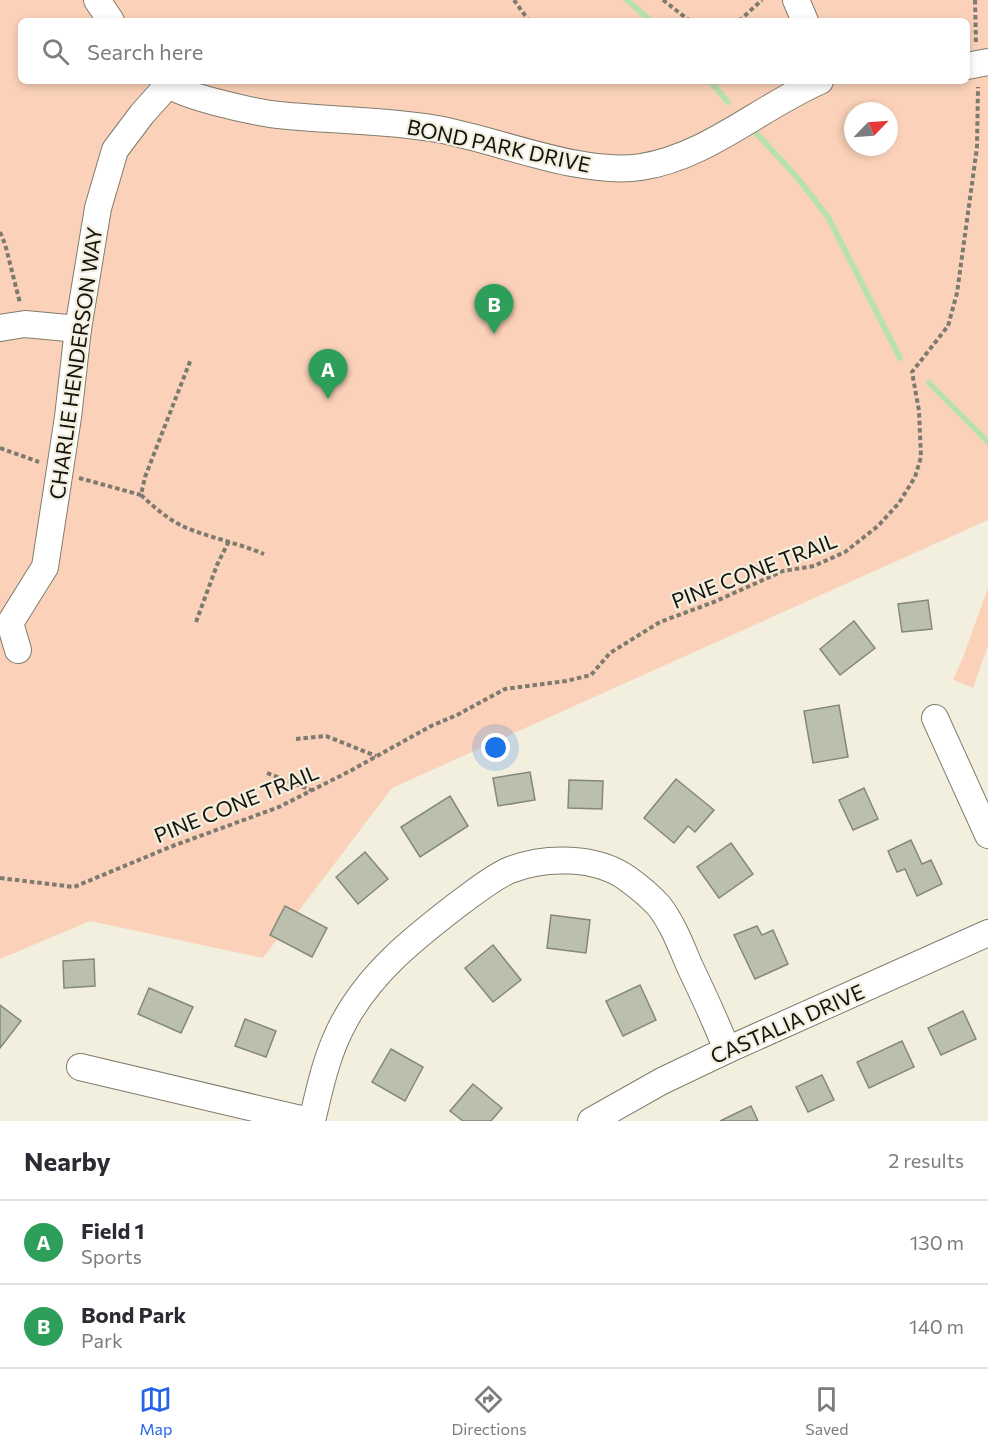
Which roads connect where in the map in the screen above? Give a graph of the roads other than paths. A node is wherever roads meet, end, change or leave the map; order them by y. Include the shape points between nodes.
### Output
1 (97, 0) edge
2 (796, 0) edge
3 (109, 18) edge
4 (804, 18) edge
5 (164, 84) edge
6 (167, 84) edge
7 (814, 84) edge
8 (0, 328) edge
9 (78, 329) junction
10 (18, 650) dead end
11 (935, 718) dead end
12 (988, 836) edge
13 (988, 933) edge
14 (727, 1050) junction
15 (80, 1067) dead end
16 (311, 1121) edge
17 (591, 1121) edge

1 - 3 street
2 - 4 street
5 - 9 street, CHARLIE HENDERSON WAY via 115,150 98,208
6 - 7 street, BOND PARK DRIVE via 250,111 438,129 587,166 631,167 676,159
8 - 9 street via 26,324
9 - 10 street, CHARLIE HENDERSON WAY via 45,567 10,623
11 - 12 street
13 - 14 street, CASTALIA DRIVE
14 - 16 street via 659,906 626,877 604,867 579,861 549,861 510,870 481,887 415,937 374,977 333,1044
14 - 17 street, CASTALIA DRIVE
15 - 16 street

